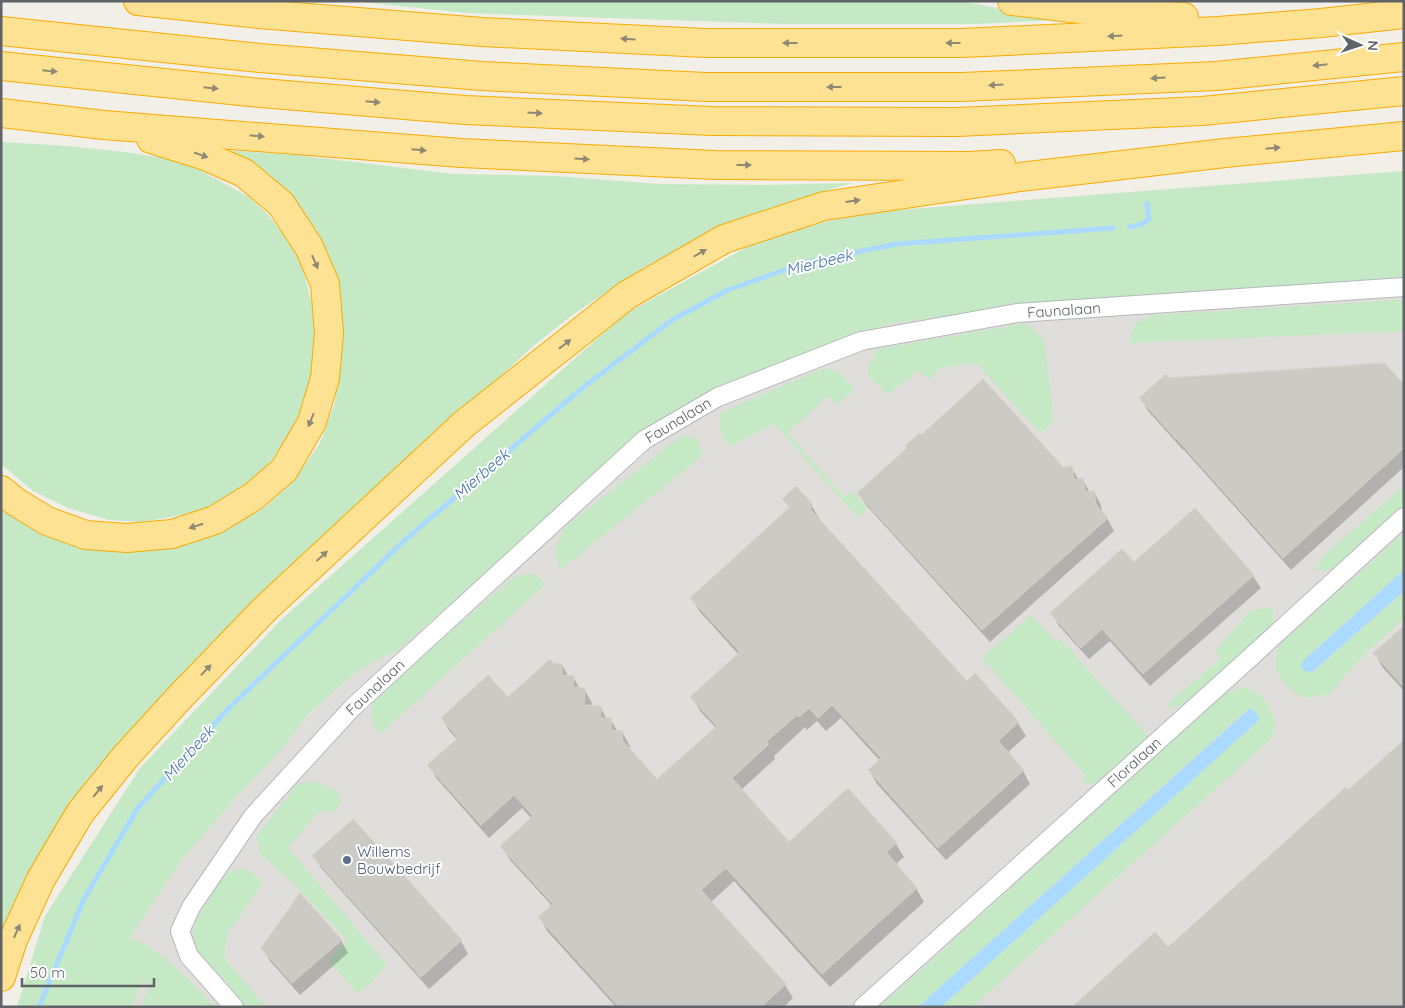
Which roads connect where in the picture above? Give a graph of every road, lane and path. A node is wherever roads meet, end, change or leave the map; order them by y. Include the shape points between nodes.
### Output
1 (138, 1) edge
2 (1012, 1) edge
3 (1404, 14) edge
4 (1321, 23) junction
5 (1, 31) edge
6 (1404, 57) edge
7 (1, 66) edge
8 (1404, 91) edge
9 (1, 112) edge
10 (104, 124) junction
11 (1404, 136) edge
12 (1225, 152) junction
13 (1404, 287) edge
14 (1, 490) edge
15 (1404, 517) edge
16 (1, 977) edge
17 (234, 1007) edge
18 (863, 1007) edge

4 -> 1 highway via 962,43 706,43 482,32
2 - 4 highway via 1121,14
3 - 4 highway
6 -> 5 highway via 1216,76 962,87 706,86 482,76 260,58
7 -> 8 highway via 455,109 712,121 976,121 1202,111
9 - 10 highway
10 -> 12 highway via 461,153 716,165 969,166
10 -> 14 highway via 205,156 244,173 281,204 309,247 325,284 329,333 325,378 312,422 284,470 254,496 215,520 172,534 127,538 86,535 47,521
12 -> 11 highway
16 -> 12 highway via 13,940 41,879 80,814 126,756 181,696 266,608 464,424 627,295 724,239 824,206 1020,177
13 - 17 street, Faunalaan via 1017,313 861,340 718,396 644,440 352,708 253,816 192,907 180,931 189,956
15 - 18 street, Floralaan

